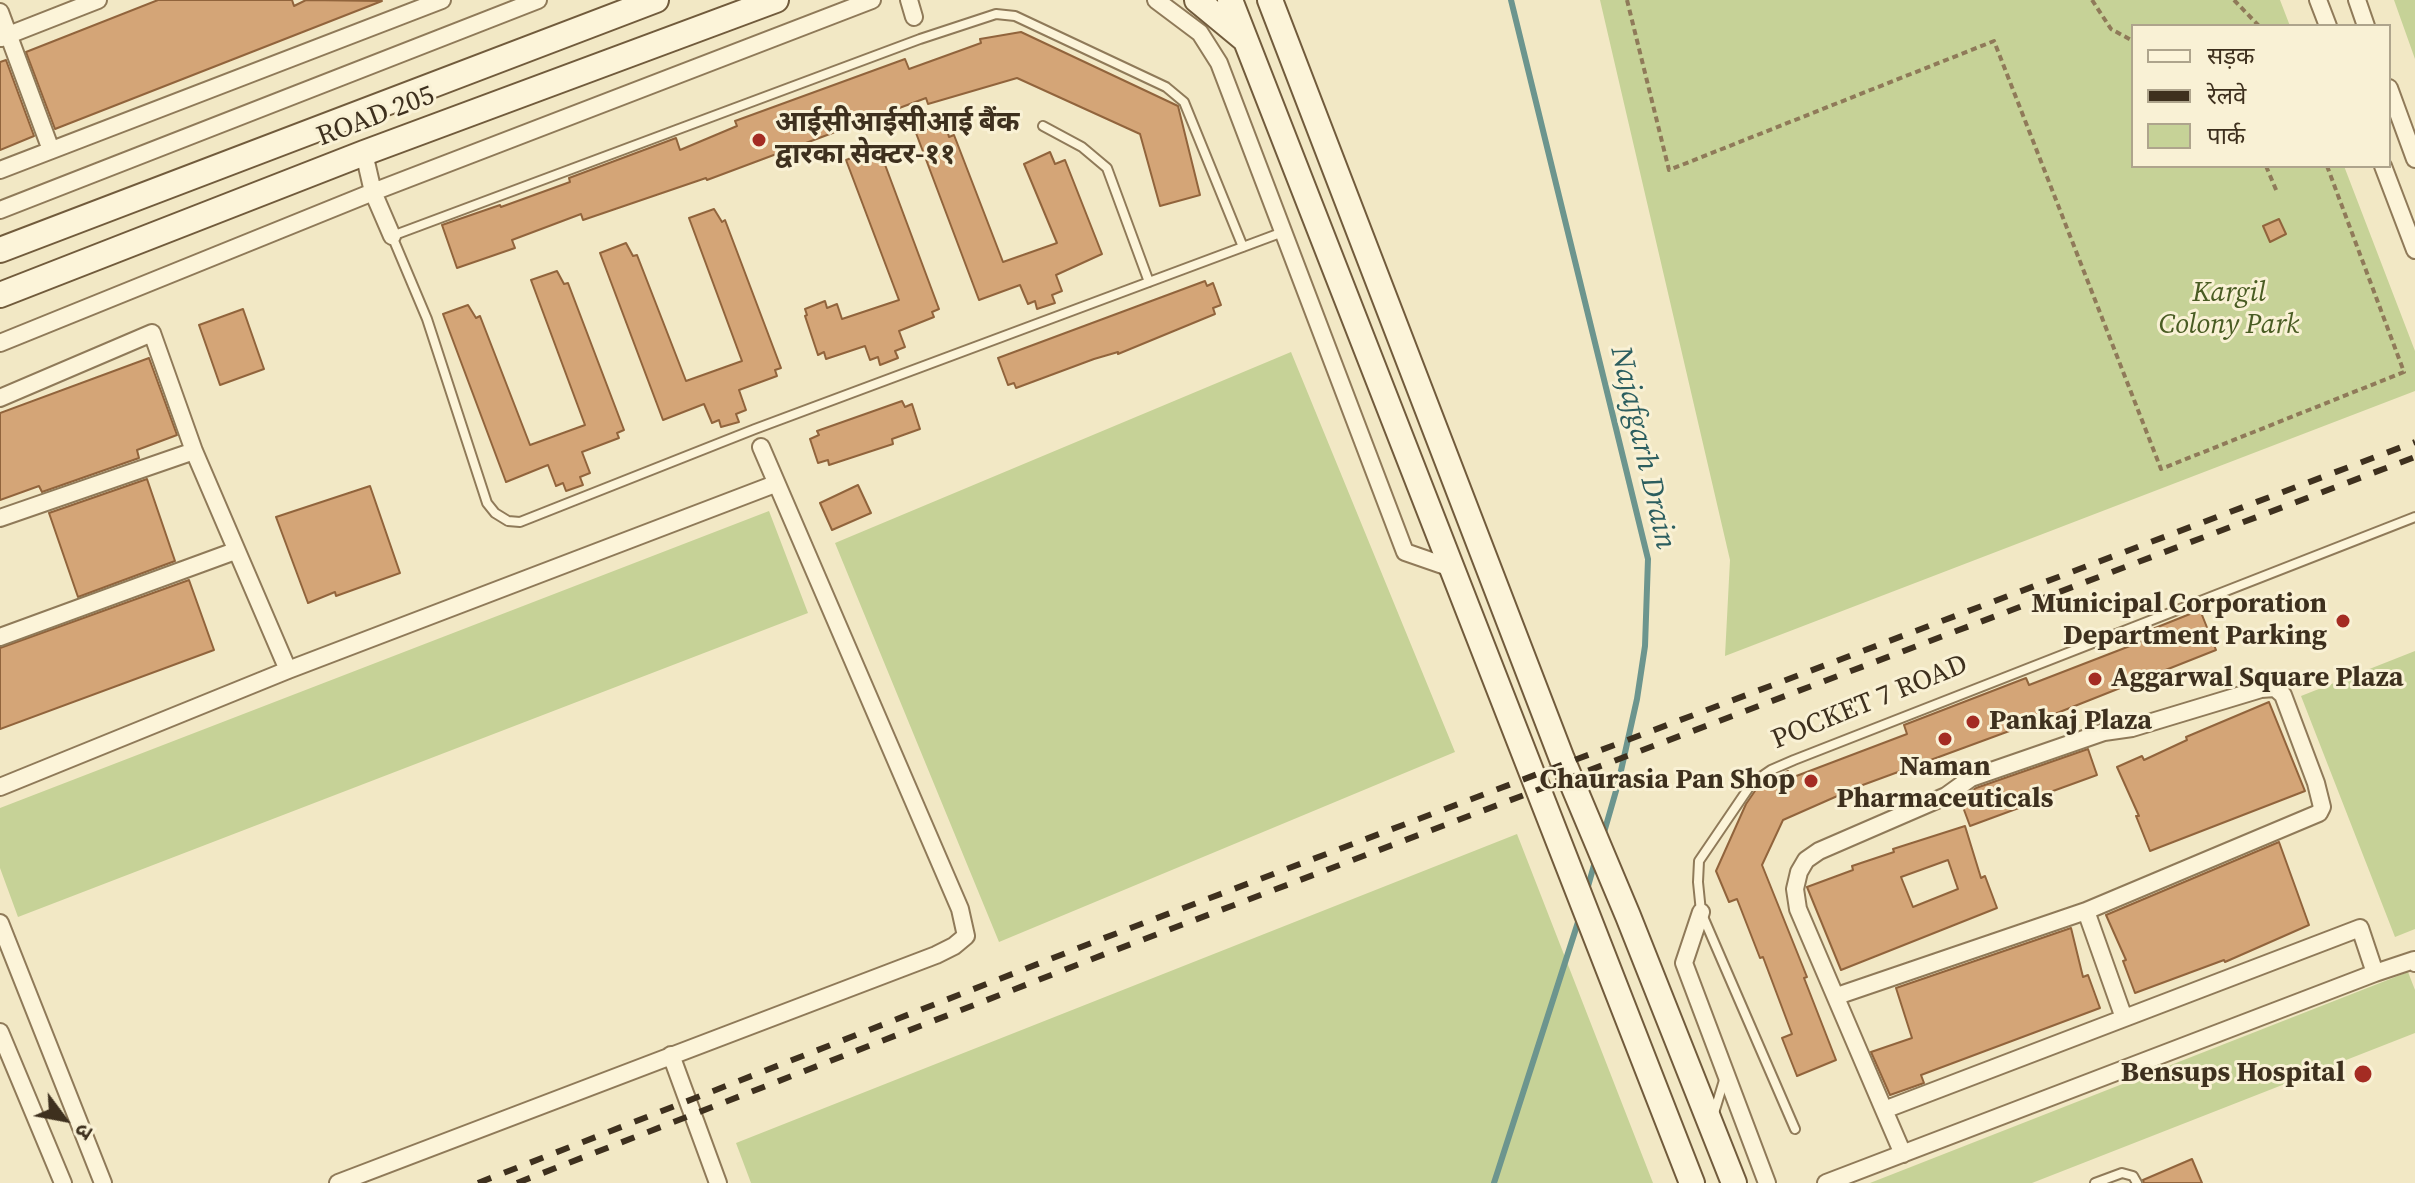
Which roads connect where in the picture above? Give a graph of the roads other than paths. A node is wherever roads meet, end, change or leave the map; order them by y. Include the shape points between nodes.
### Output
1 (98, 0) edge
2 (442, 0) edge
3 (538, 0) edge
4 (656, 0) edge
5 (776, 0) edge
6 (872, 0) edge
7 (1156, 0) edge
8 (1197, 0) edge
9 (1230, 0) edge
10 (1270, 0) edge
11 (2318, 0) edge
12 (2357, 0) edge
13 (912, 8) edge
14 (0, 12) edge
15 (2327, 24) edge
16 (2365, 24) edge
17 (4, 36) edge
18 (920, 39) junction
19 (1245, 39) junction
20 (2391, 93) edge
21 (1043, 126) dead end
22 (51, 150) junction
23 (364, 153) junction
24 (2415, 159) edge
25 (2384, 168) edge
26 (0, 170) edge
27 (373, 192) junction
28 (0, 210) edge
29 (1283, 232) junction
30 (392, 236) junction
31 (1243, 247) junction
32 (0, 250) edge
33 (2415, 250) edge
34 (1149, 282) junction
35 (0, 295) edge
36 (0, 343) edge
37 (0, 398) edge
38 (755, 429) junction
39 (761, 447) joint
40 (194, 451) junction
41 (775, 484) junction
42 (2415, 517) edge
43 (0, 518) edge
44 (235, 551) junction
45 (1454, 569) junction
46 (0, 637) edge
47 (288, 670) junction
48 (0, 787) edge
49 (2086, 911) junction
50 (1701, 912) junction
51 (0, 923) edge
52 (2415, 963) edge
53 (2375, 973) junction
54 (1837, 996) junction
55 (2124, 1018) junction
56 (0, 1032) edge
57 (671, 1055) junction
58 (1726, 1072) junction
59 (1884, 1110) junction
60 (1710, 1124) junction
61 (1795, 1129) dead end
62 (1903, 1154) junction
63 (63, 1183) edge
64 (103, 1183) edge
65 (338, 1183) edge
66 (718, 1183) edge
67 (1692, 1183) edge
68 (1734, 1183) edge
69 (1767, 1183) edge
70 (1826, 1183) edge
71 (2095, 1183) edge
72 (2137, 1183) edge

1 - 17 street
2 - 22 street
3 - 28 street
4 - 32 street, ROAD 205
5 - 23 street, ROAD 205
6 - 27 street
7 - 29 street via 1200,33 1219,63
8 - 19 street
9 - 19 street
10 - 60 street via 1562,759
11 - 15 street
12 - 16 street
13 - 18 lane
14 - 17 street
17 - 22 street
18 - 30 lane
18 - 31 lane via 996,14 1015,16 1166,87 1184,102
19 - 45 street
20 - 24 street
21 - 34 lane via 1107,168
22 - 26 street
23 - 27 street
23 - 35 street, ROAD 205
25 - 33 street
27 - 30 street
27 - 36 street
29 - 31 lane
29 - 45 street via 1405,552
30 - 38 lane via 427,319 487,503 508,521 520,522
31 - 34 lane
34 - 38 lane
37 - 40 street via 152,333
38 - 39 lane
39 - 41 street
40 - 43 street
40 - 44 street
41 - 47 street
41 - 57 street via 960,909 966,936 936,955
42 - 50 lane, POCKET 7 ROAD via 1771,770 1752,783 1699,861
44 - 46 street
44 - 47 street
45 - 67 street
47 - 48 street
49 - 54 street
49 - 54 street via 2319,813 2316,783 2283,695 2275,688 2261,689 2104,732 1971,778 1946,796 1819,851 1806,860 1795,889 1798,909
49 - 55 street
50 - 58 street, POCKET 7 ROAD via 1684,963
50 - 61 lane
51 - 64 street
52 - 53 street
53 - 55 street via 2360,928
53 - 62 street
54 - 59 street
55 - 59 street
56 - 63 street
57 - 65 street
57 - 66 street
58 - 60 lane
58 - 69 street, POCKET 7 ROAD
59 - 62 street
60 - 68 street
62 - 70 street
71 - 72 lane via 2122,1173

